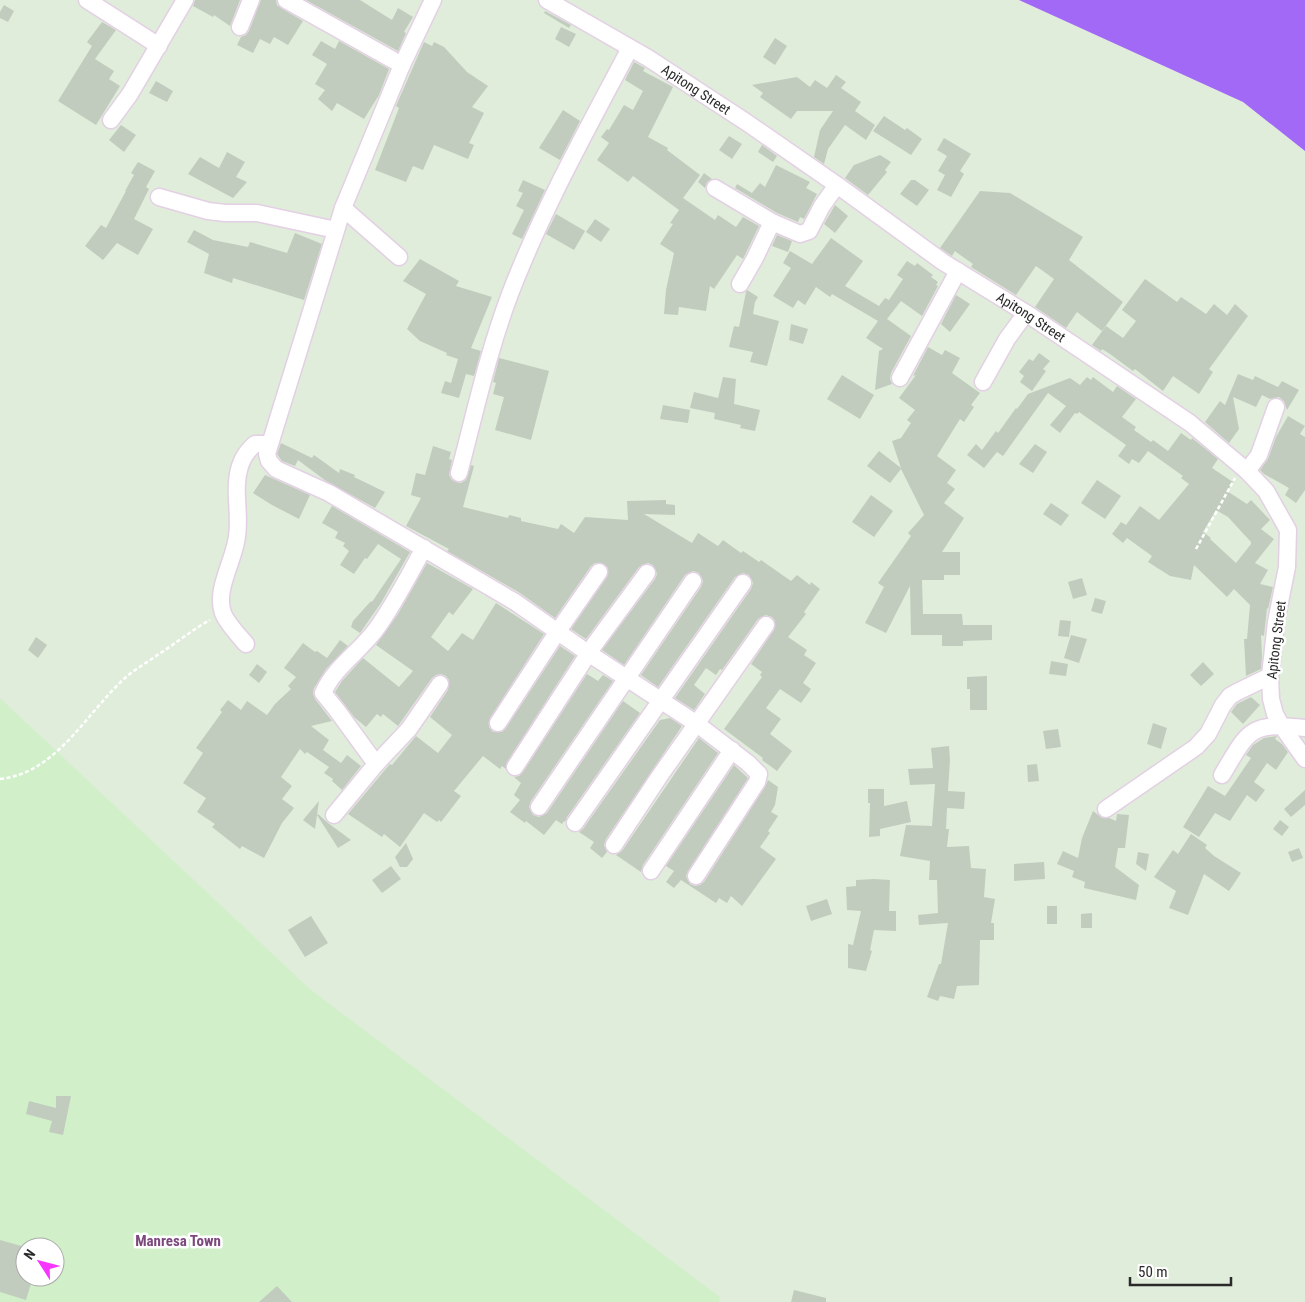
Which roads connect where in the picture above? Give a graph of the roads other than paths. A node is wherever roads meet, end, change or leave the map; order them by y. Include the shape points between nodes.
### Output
1 (87, 0) edge
2 (185, 0) edge
3 (251, 0) edge
4 (286, 0) edge
5 (433, 0) edge
6 (547, 0) edge
7 (240, 27) dead end
8 (159, 46) junction
9 (630, 48) junction
10 (402, 65) junction
11 (111, 120) dead end
12 (837, 185) junction
13 (715, 188) dead end
14 (160, 197) dead end
15 (343, 208) junction
16 (772, 222) junction
17 (336, 230) junction
18 (399, 257) dead end
19 (958, 272) junction
20 (740, 284) dead end
21 (1026, 313) junction
22 (900, 378) dead end
23 (982, 382) dead end
24 (1276, 407) dead end
25 (268, 444) junction
26 (1243, 468) junction
27 (459, 473) dead end
28 (424, 548) junction
29 (599, 572) dead end
30 (647, 573) dead end
31 (693, 581) dead end
32 (743, 583) dead end
33 (766, 624) dead end
34 (558, 632) junction
35 (246, 644) dead end
36 (588, 653) junction
37 (1270, 676) junction
38 (626, 678) junction
39 (440, 684) dead end
40 (661, 702) junction
41 (498, 723) dead end
42 (697, 724) junction
43 (1281, 725) junction
44 (1305, 728) edge
45 (732, 750) junction
46 (1303, 753) edge
47 (376, 764) junction
48 (515, 767) dead end
49 (1222, 775) dead end
50 (538, 807) dead end
51 (1106, 809) dead end
52 (334, 815) dead end
53 (575, 822) dead end
54 (614, 845) dead end
55 (652, 871) dead end
56 (696, 876) dead end

1 - 8 street
2 - 8 street
3 - 7 street
4 - 10 street
5 - 10 street
6 - 9 street, Apitong Street
8 - 11 street
9 - 12 street, Apitong Street
9 - 27 street via 538,225 488,362
10 - 15 street
12 - 16 street via 809,232 800,234
12 - 19 street, Apitong Street
13 - 16 street
14 - 17 street via 208,211 257,213
15 - 17 street
15 - 18 street
16 - 20 street
17 - 25 street
19 - 21 street, Apitong Street
19 - 22 street
21 - 23 street
21 - 26 street, Apitong Street via 1190,423
24 - 26 street via 1259,455
25 - 28 street via 269,461 276,468 329,493
25 - 35 street via 255,444 241,464 236,491 237,540 223,582 223,614
26 - 37 street, Apitong Street via 1266,491 1288,530 1287,566
28 - 34 street via 515,602
28 - 47 street via 376,630 333,674 322,693
29 - 34 street
30 - 36 street
31 - 38 street
32 - 40 street
33 - 42 street
34 - 36 street
34 - 41 street
36 - 38 street
36 - 48 street
37 - 43 street, Apitong Street via 1271,700
37 - 51 street via 1230,696 1208,734 1196,747
38 - 40 street
38 - 50 street
39 - 47 street via 409,729
40 - 42 street
40 - 53 street
42 - 45 street
42 - 54 street
43 - 44 street
43 - 46 street, Apitong Street
43 - 49 street via 1258,728 1248,734
45 - 55 street
45 - 56 street via 759,774 757,782
47 - 52 street

